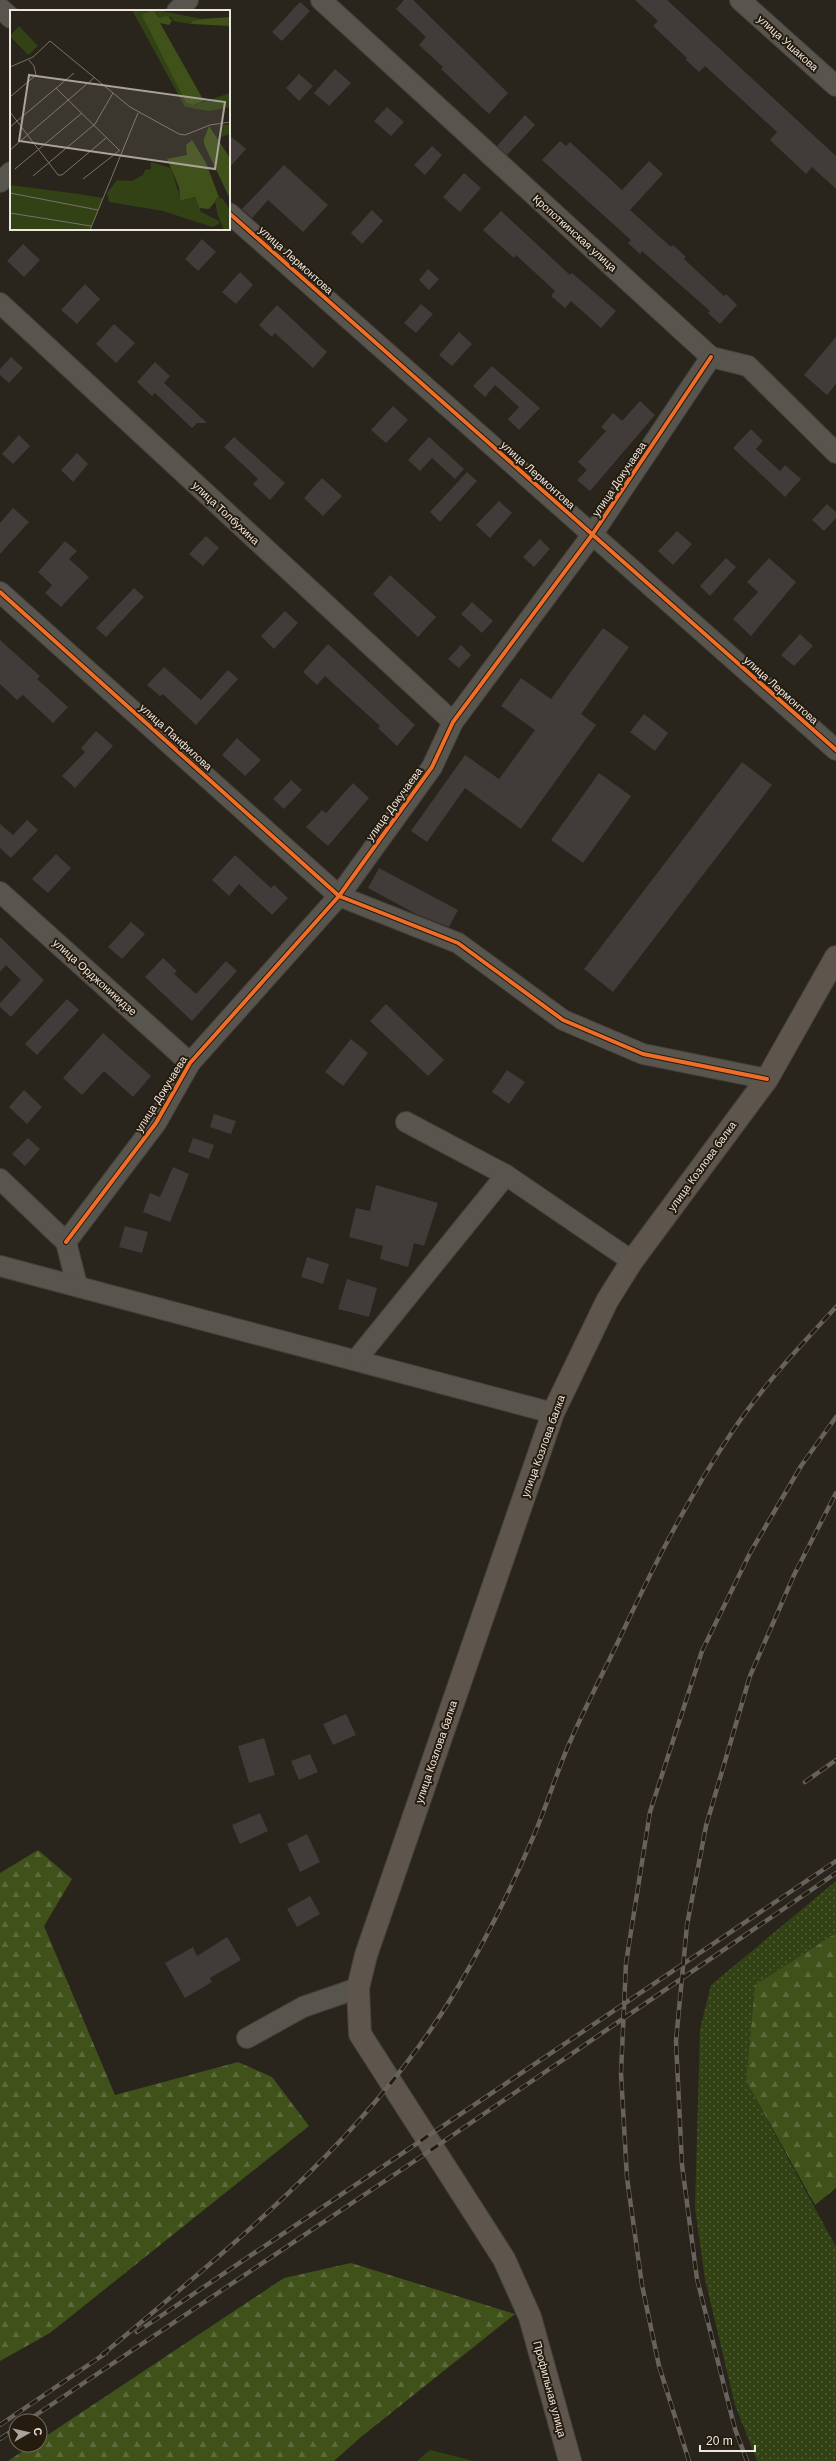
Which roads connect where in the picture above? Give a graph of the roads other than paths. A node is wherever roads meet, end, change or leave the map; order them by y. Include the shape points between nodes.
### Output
1 (188, 0) edge
2 (320, 0) edge
3 (740, 0) edge
4 (0, 8) edge
5 (178, 10) edge
6 (10, 17) edge
7 (836, 86) edge
8 (10, 173) edge
9 (0, 182) edge
10 (230, 214) edge
11 (0, 303) edge
12 (711, 357) junction
13 (836, 453) edge
14 (592, 535) junction
15 (0, 592) edge
16 (453, 722) junction
17 (836, 750) edge
18 (0, 892) edge
19 (339, 896) junction
20 (836, 957) edge
21 (190, 1063) junction
22 (767, 1079) junction
23 (406, 1122) dead end
24 (506, 1175) junction
25 (0, 1179) edge
26 (66, 1242) junction
27 (632, 1261) junction
28 (0, 1266) edge
29 (77, 1285) junction
30 (356, 1360) junction
31 (553, 1413) junction
32 (358, 1988) junction
33 (247, 2038) dead end
34 (530, 2316) joint
35 (570, 2461) edge

1 - 5 street
2 - 12 street, Кропоткинская улица
3 - 7 street, улица Ушакова
4 - 6 street
8 - 9 street
10 - 14 street, улица Лермонтова
11 - 16 street, улица Толбухина
12 - 13 street, Кропоткинская улица via 748,366
12 - 14 street, улица Докучаева
14 - 16 street, улица Докучаева
14 - 17 street, улица Лермонтова
15 - 19 street, улица Панфилова
16 - 19 street, улица Докучаева via 432,767
18 - 21 street, улица Орджоникидзе
19 - 21 street, улица Докучаева
19 - 22 street via 458,943 563,1020 643,1054
20 - 22 main road, улица Козлова балка
21 - 26 street, улица Докучаева via 156,1123
22 - 27 main road, улица Козлова балка
23 - 24 street
24 - 27 street
24 - 30 street
25 - 26 street
26 - 29 street
27 - 31 main road, улица Козлова балка via 607,1301
28 - 29 street
29 - 30 street
30 - 31 street
31 - 32 main road, улица Козлова балка via 366,1955
32 - 33 street via 303,2007
32 - 34 main road, улица Козлова балка via 360,2034 504,2259
34 - 35 main road, Профильная улица

